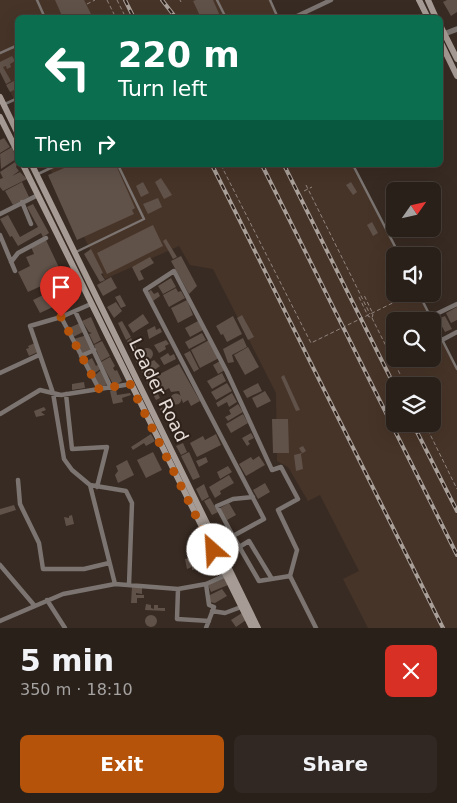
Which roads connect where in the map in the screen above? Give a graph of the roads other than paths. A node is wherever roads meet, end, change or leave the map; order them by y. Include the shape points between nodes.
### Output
1 (37, 0) edge
2 (217, 0) edge
3 (270, 0) edge
4 (331, 0) edge
5 (419, 0) edge
6 (428, 0) edge
7 (44, 15) edge
8 (224, 15) edge
9 (277, 15) edge
10 (299, 15) edge
11 (426, 15) edge
12 (435, 15) edge
13 (457, 29) edge
14 (444, 34) joint
15 (15, 46) edge
16 (443, 47) edge
17 (0, 53) edge
18 (457, 59) edge
19 (457, 76) edge
20 (0, 98) edge
21 (15, 100) edge
22 (4, 105) junction
23 (0, 117) edge
24 (15, 128) edge
25 (15, 147) edge
26 (24, 167) edge
27 (33, 167) edge
28 (53, 167) edge
29 (119, 167) edge
30 (354, 167) edge
31 (37, 174) junction
32 (38, 195) junction
33 (22, 202) junction
34 (0, 214) edge
35 (31, 224) dead end
36 (0, 234) edge
37 (46, 238) dead end
38 (395, 247) edge
39 (75, 253) junction
40 (11, 262) junction
41 (15, 271) dead end
42 (91, 304) junction
43 (457, 304) edge
44 (75, 311) junction
45 (440, 312) edge
46 (61, 317) junction
47 (457, 332) edge
48 (442, 340) joint
49 (94, 350) junction
50 (39, 355) junction
51 (80, 356) junction
52 (457, 369) edge
53 (0, 373) edge
54 (130, 384) junction
55 (110, 388) junction
56 (99, 389) junction
57 (53, 393) junction
58 (66, 394) junction
59 (0, 414) edge
60 (18, 480) dead end
61 (90, 485) junction
62 (97, 487) junction
63 (253, 497) junction
64 (233, 536) junction
65 (239, 546) junction
66 (223, 557) junction
67 (109, 563) junction
68 (0, 565) edge
69 (226, 575) junction
70 (290, 576) junction
71 (272, 579) junction
72 (115, 584) junction
73 (206, 584) junction
74 (129, 585) junction
75 (178, 588) junction
76 (47, 600) junction
77 (34, 605) junction
78 (241, 607) junction
79 (212, 611) junction
80 (0, 621) edge
81 (209, 621) junction
82 (66, 628) edge
83 (206, 628) edge
84 (252, 628) edge
85 (258, 628) edge
86 (316, 628) edge

1 - 7 lane
2 - 8 lane
3 - 9 lane
4 - 10 street
5 - 11 main road
6 - 12 main road
13 - 14 street
14 - 18 main road
15 - 17 lane
16 - 19 main road
20 - 22 main road
21 - 22 lane
22 - 24 main road
23 - 25 main road
26 - 32 main road, Leader Road
27 - 31 main road, Leader Road
28 - 31 lane
29 - 39 lane via 144,219
30 - 38 lane
31 - 39 main road, Leader Road
32 - 33 street
32 - 42 main road, Leader Road
33 - 34 street
33 - 35 street
36 - 40 street
37 - 40 street via 18,253
39 - 66 main road, Leader Road
40 - 41 street
42 - 44 street
42 - 54 main road, Leader Road
43 - 45 street
44 - 46 street
44 - 49 street
46 - 50 street via 30,326
46 - 51 street
47 - 48 street
48 - 52 lane
49 - 51 street
49 - 55 street
50 - 53 street
50 - 57 street
51 - 56 street
54 - 55 street
54 - 69 main road, Leader Road
55 - 56 street
56 - 58 street
57 - 58 street
57 - 59 street via 40,390
57 - 61 street via 64,459
58 - 62 street via 72,449 107,447
60 - 67 street via 20,504 39,543 44,569 84,569
61 - 62 street
61 - 67 street
62 - 74 street via 126,491 132,503
63 - 64 street via 264,519
63 - 64 street via 216,506
63 - 70 street via 145,290 174,271 227,372 272,470 281,467 298,499 278,510 297,550
64 - 65 street
65 - 66 street
65 - 71 street via 259,581
65 - 71 street via 249,541
66 - 85 main road, Leader Road
67 - 72 street
68 - 77 street
69 - 73 street
69 - 78 main road, Leader Road
70 - 71 street
70 - 86 street
72 - 74 street
72 - 76 street
73 - 75 street
73 - 79 street via 209,605 214,607
74 - 75 street
75 - 81 street via 177,619
76 - 77 street
76 - 82 street
77 - 80 street
78 - 79 street via 225,613
78 - 84 main road, Leader Road
79 - 81 street
81 - 83 street

